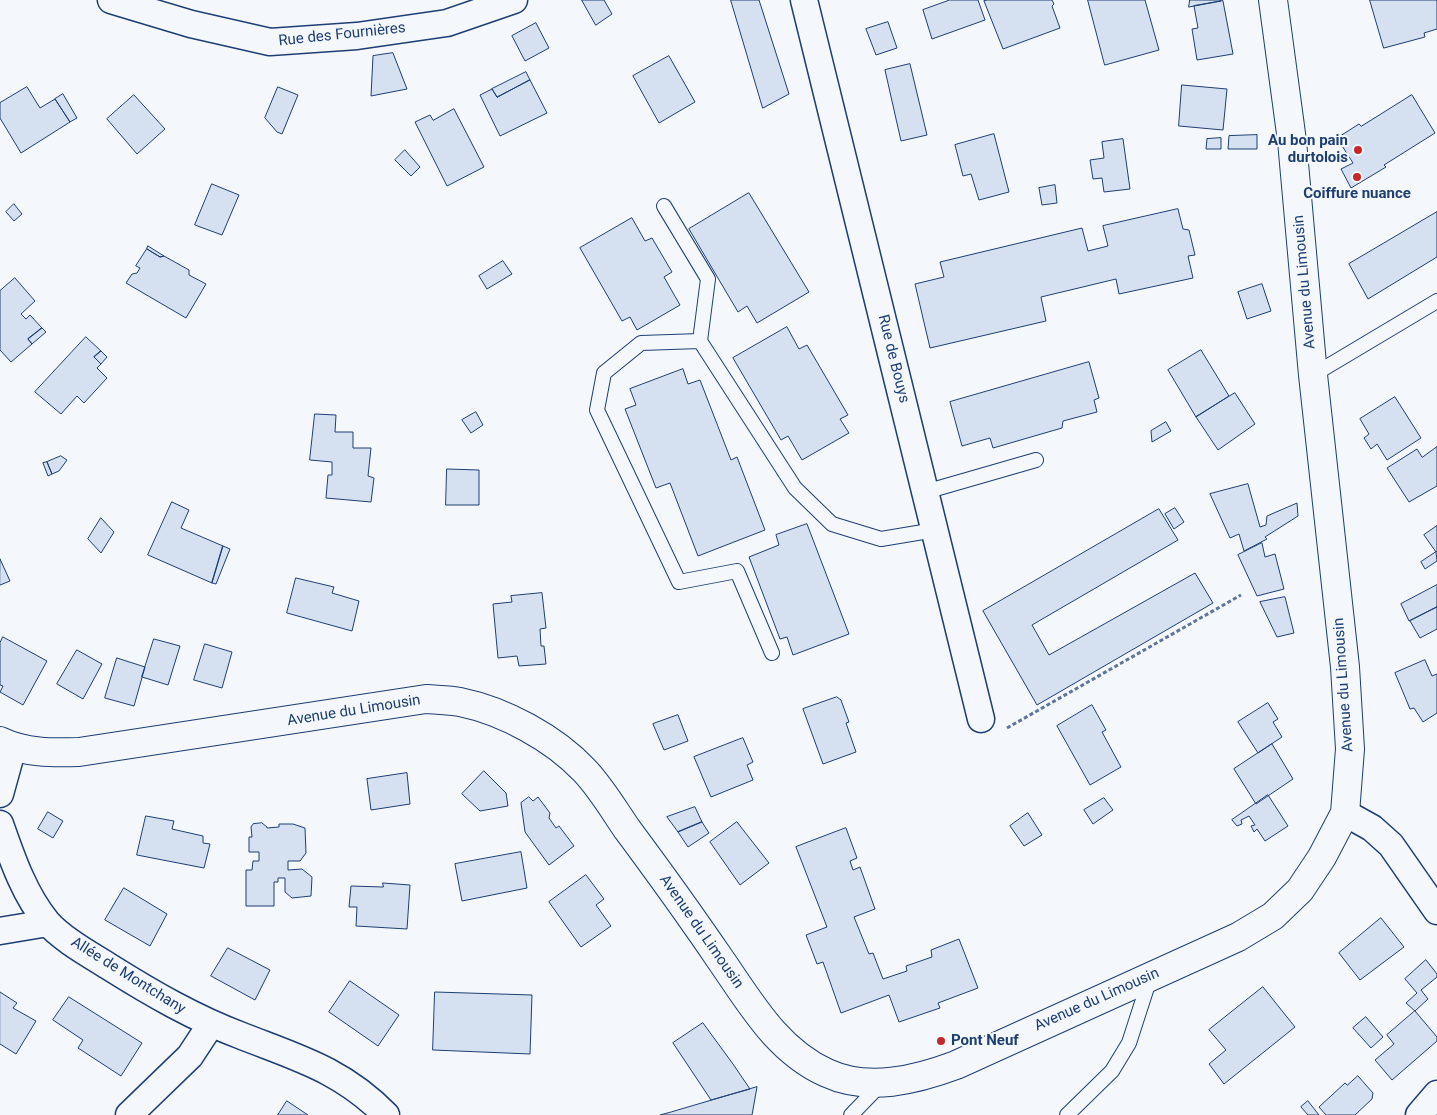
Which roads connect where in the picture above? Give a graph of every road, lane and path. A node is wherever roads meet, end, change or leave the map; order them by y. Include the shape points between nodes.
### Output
1 (111, 0) edge
2 (512, 0) edge
3 (804, 0) edge
4 (1273, 0) edge
5 (664, 206) dead end
6 (1437, 301) edge
7 (700, 341) junction
8 (1314, 375) junction
9 (1036, 460) dead end
10 (925, 492) junction
11 (935, 530) junction
12 (1241, 595) dead end
13 (772, 654) dead end
14 (981, 719) joint
15 (6, 744) edge
16 (0, 794) edge
17 (1345, 813) junction
18 (0, 824) edge
19 (1437, 912) edge
20 (48, 923) junction
21 (0, 931) edge
22 (1151, 975) junction
23 (212, 1024) junction
24 (882, 1082) junction
25 (1437, 1094) edge
26 (129, 1115) edge
27 (386, 1115) edge
28 (851, 1115) edge
29 (1067, 1115) edge
30 (1419, 1115) edge

1 - 2 street, Rue des Fournières via 191,24 270,42 356,36 447,23
3 - 10 street, Rue de Bouys
4 - 8 main road, Avenue du Limousin via 1292,141
5 - 7 lane via 708,279
6 - 8 lane
7 - 11 lane via 794,488 832,524 881,539
7 - 13 lane via 641,343 604,373 597,410 680,582 738,571
8 - 17 main road, Avenue du Limousin via 1345,667 1350,749
9 - 10 lane
10 - 11 street, Rue de Bouys
11 - 14 street, Rue de Bouys
12 - 14 path via 1008,729
15 - 16 street
15 - 24 main road, Avenue du Limousin via 45,753 79,752 426,699 460,702 493,712 531,730 585,771 775,1037 798,1056 827,1073 851,1081
17 - 19 street via 1372,828 1391,844
17 - 22 main road, Avenue du Limousin via 1300,890 1273,916 1238,937
18 - 20 street, Allée de Montchany via 13,861 32,900
20 - 21 street
20 - 23 street, Allée de Montchany via 80,949 143,988
22 - 24 main road, Avenue du Limousin via 956,1065 908,1080
22 - 29 lane via 1129,1043 1112,1071
23 - 26 street via 190,1056
23 - 27 street, Allée de Montchany via 345,1080
24 - 28 lane
25 - 30 street

